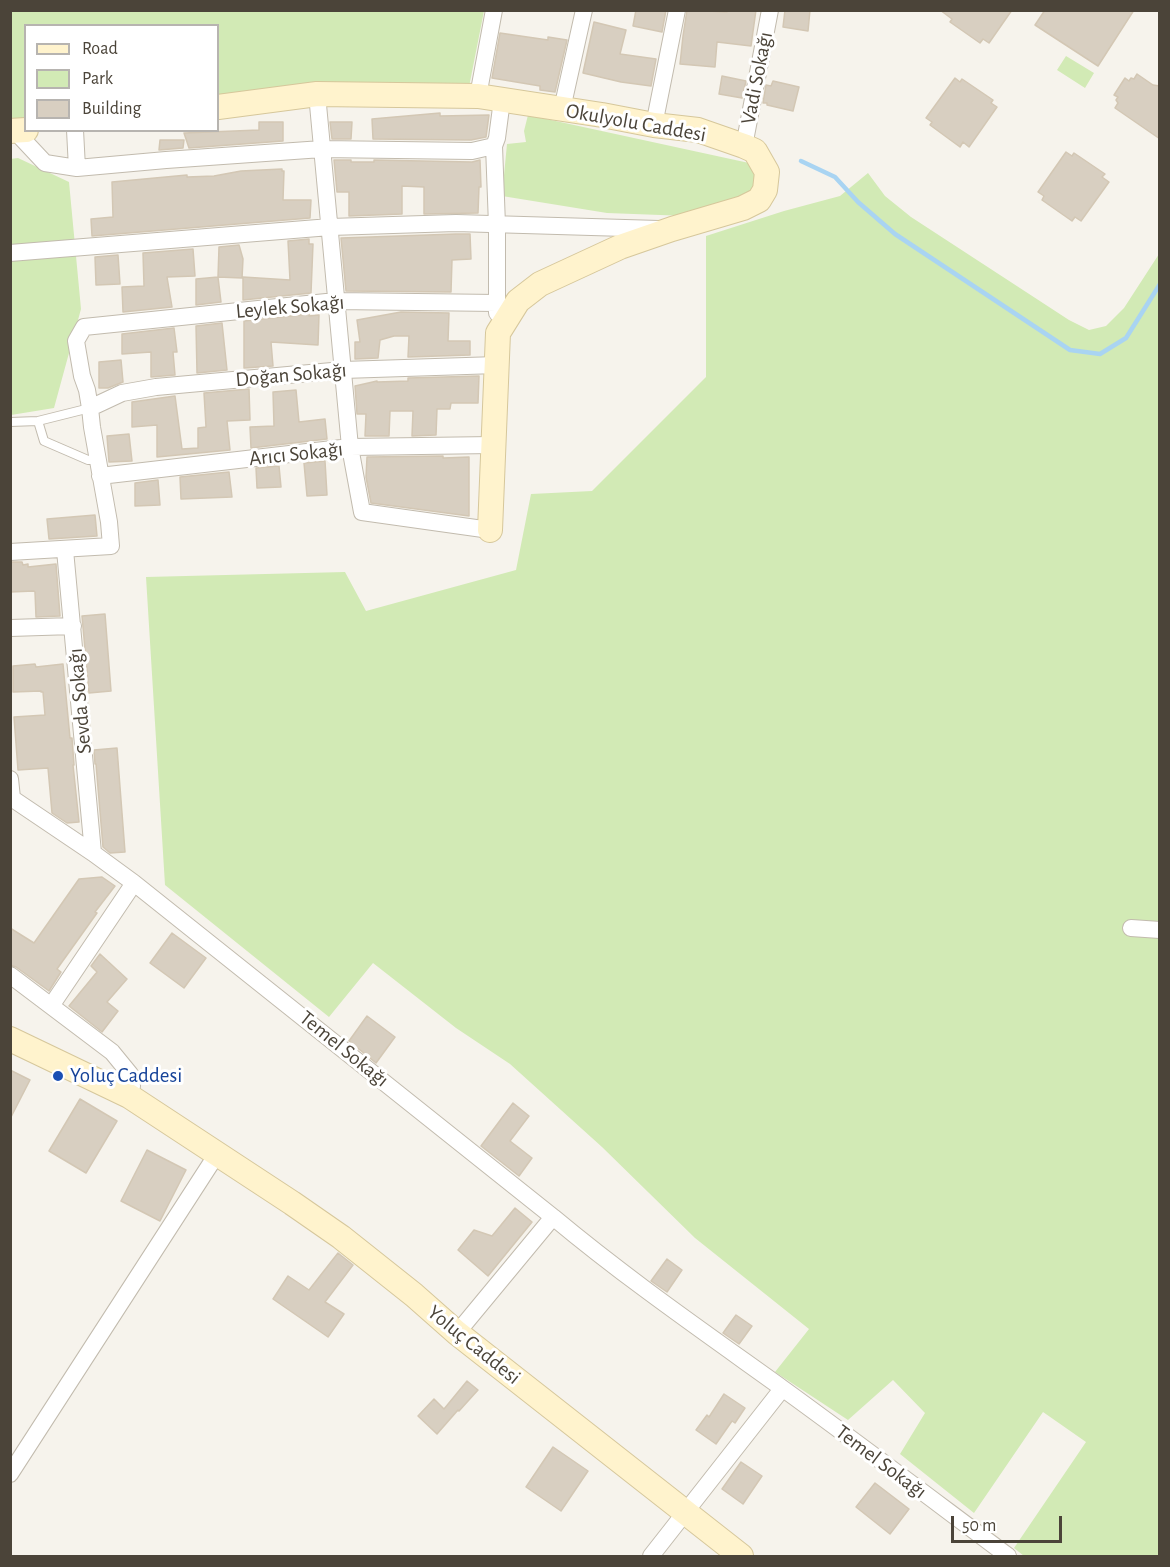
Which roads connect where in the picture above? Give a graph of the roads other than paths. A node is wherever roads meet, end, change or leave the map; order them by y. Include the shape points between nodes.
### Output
1 (494, 10) edge
2 (584, 10) edge
3 (677, 10) edge
4 (770, 10) edge
5 (317, 94) junction
6 (478, 96) junction
7 (502, 100) junction
8 (219, 107) edge
9 (562, 109) junction
10 (654, 125) junction
11 (75, 132) edge
12 (18, 136) edge
13 (494, 146) junction
14 (744, 146) junction
15 (322, 149) junction
16 (77, 168) junction
17 (497, 225) junction
18 (330, 227) junction
19 (672, 229) junction
20 (10, 253) edge
21 (336, 301) junction
22 (497, 303) junction
23 (498, 333) junction
24 (496, 365) junction
25 (343, 370) junction
26 (90, 408) junction
27 (38, 421) junction
28 (10, 422) edge
29 (493, 446) junction
30 (350, 447) junction
31 (99, 468) junction
32 (490, 530) joint
33 (65, 549) junction
34 (10, 552) edge
35 (73, 626) junction
36 (10, 628) edge
37 (10, 779) edge
38 (11, 798) edge
39 (93, 853) junction
40 (134, 883) junction
41 (1131, 928) dead end
42 (1160, 930) edge
43 (10, 975) edge
44 (51, 1006) junction
45 (10, 1039) edge
46 (129, 1096) junction
47 (217, 1154) junction
48 (553, 1217) junction
49 (457, 1333) junction
50 (782, 1389) junction
51 (10, 1474) edge
52 (686, 1512) junction
53 (651, 1557) edge
54 (741, 1557) edge
55 (1008, 1557) edge

1 - 6 street
2 - 9 street
3 - 10 street
4 - 14 street, Vadi Sokağı
5 - 6 street, Okulyolu Caddesi
5 - 8 street, Okulyolu Caddesi
5 - 15 street
6 - 7 street, Okulyolu Caddesi
7 - 9 street, Okulyolu Caddesi
7 - 13 street
9 - 10 street, Okulyolu Caddesi
10 - 14 street, Okulyolu Caddesi via 698,130
11 - 16 street
12 - 16 street via 45,163
13 - 15 street via 472,151
13 - 17 street
14 - 19 street, Okulyolu Caddesi via 755,151 767,172 765,190 759,200
15 - 16 street
15 - 18 street
17 - 18 street
17 - 19 street
17 - 22 street
18 - 20 street
18 - 21 street
19 - 23 street, Okulyolu Caddesi via 620,247 540,284 518,301
21 - 22 street, Leylek Sokağı
21 - 25 street
21 - 26 street, Leylek Sokağı via 84,327 76,341
22 - 23 street
23 - 24 street, Okulyolu Caddesi
24 - 25 street, Doğan Sokağı
24 - 29 street, Okulyolu Caddesi
25 - 26 street, Doğan Sokağı via 156,387 122,393
25 - 30 street
26 - 27 lane
26 - 31 street
27 - 28 lane
27 - 31 lane via 44,441
29 - 30 street, Arıcı Sokağı
29 - 32 street, Okulyolu Caddesi
30 - 31 street, Arıcı Sokağı
30 - 32 street via 362,512
31 - 33 street via 111,546
33 - 34 street
33 - 35 street, Sevda Sokağı
35 - 36 street
35 - 39 street, Sevda Sokağı
37 - 38 street
38 - 39 street, Temel Sokağı
39 - 40 street, Temel Sokağı
40 - 44 street
40 - 48 street, Temel Sokağı
41 - 42 street
43 - 44 street
44 - 46 street via 112,1052 130,1074
45 - 46 street, Yoluç Caddesi
46 - 47 street, Yoluç Caddesi
47 - 49 street, Yoluç Caddesi via 341,1237
47 - 51 street
48 - 49 street
48 - 50 street, Temel Sokağı via 598,1255
49 - 52 street, Yoluç Caddesi
50 - 52 street
50 - 55 street, Temel Sokağı
52 - 53 street
52 - 54 street, Yoluç Caddesi

